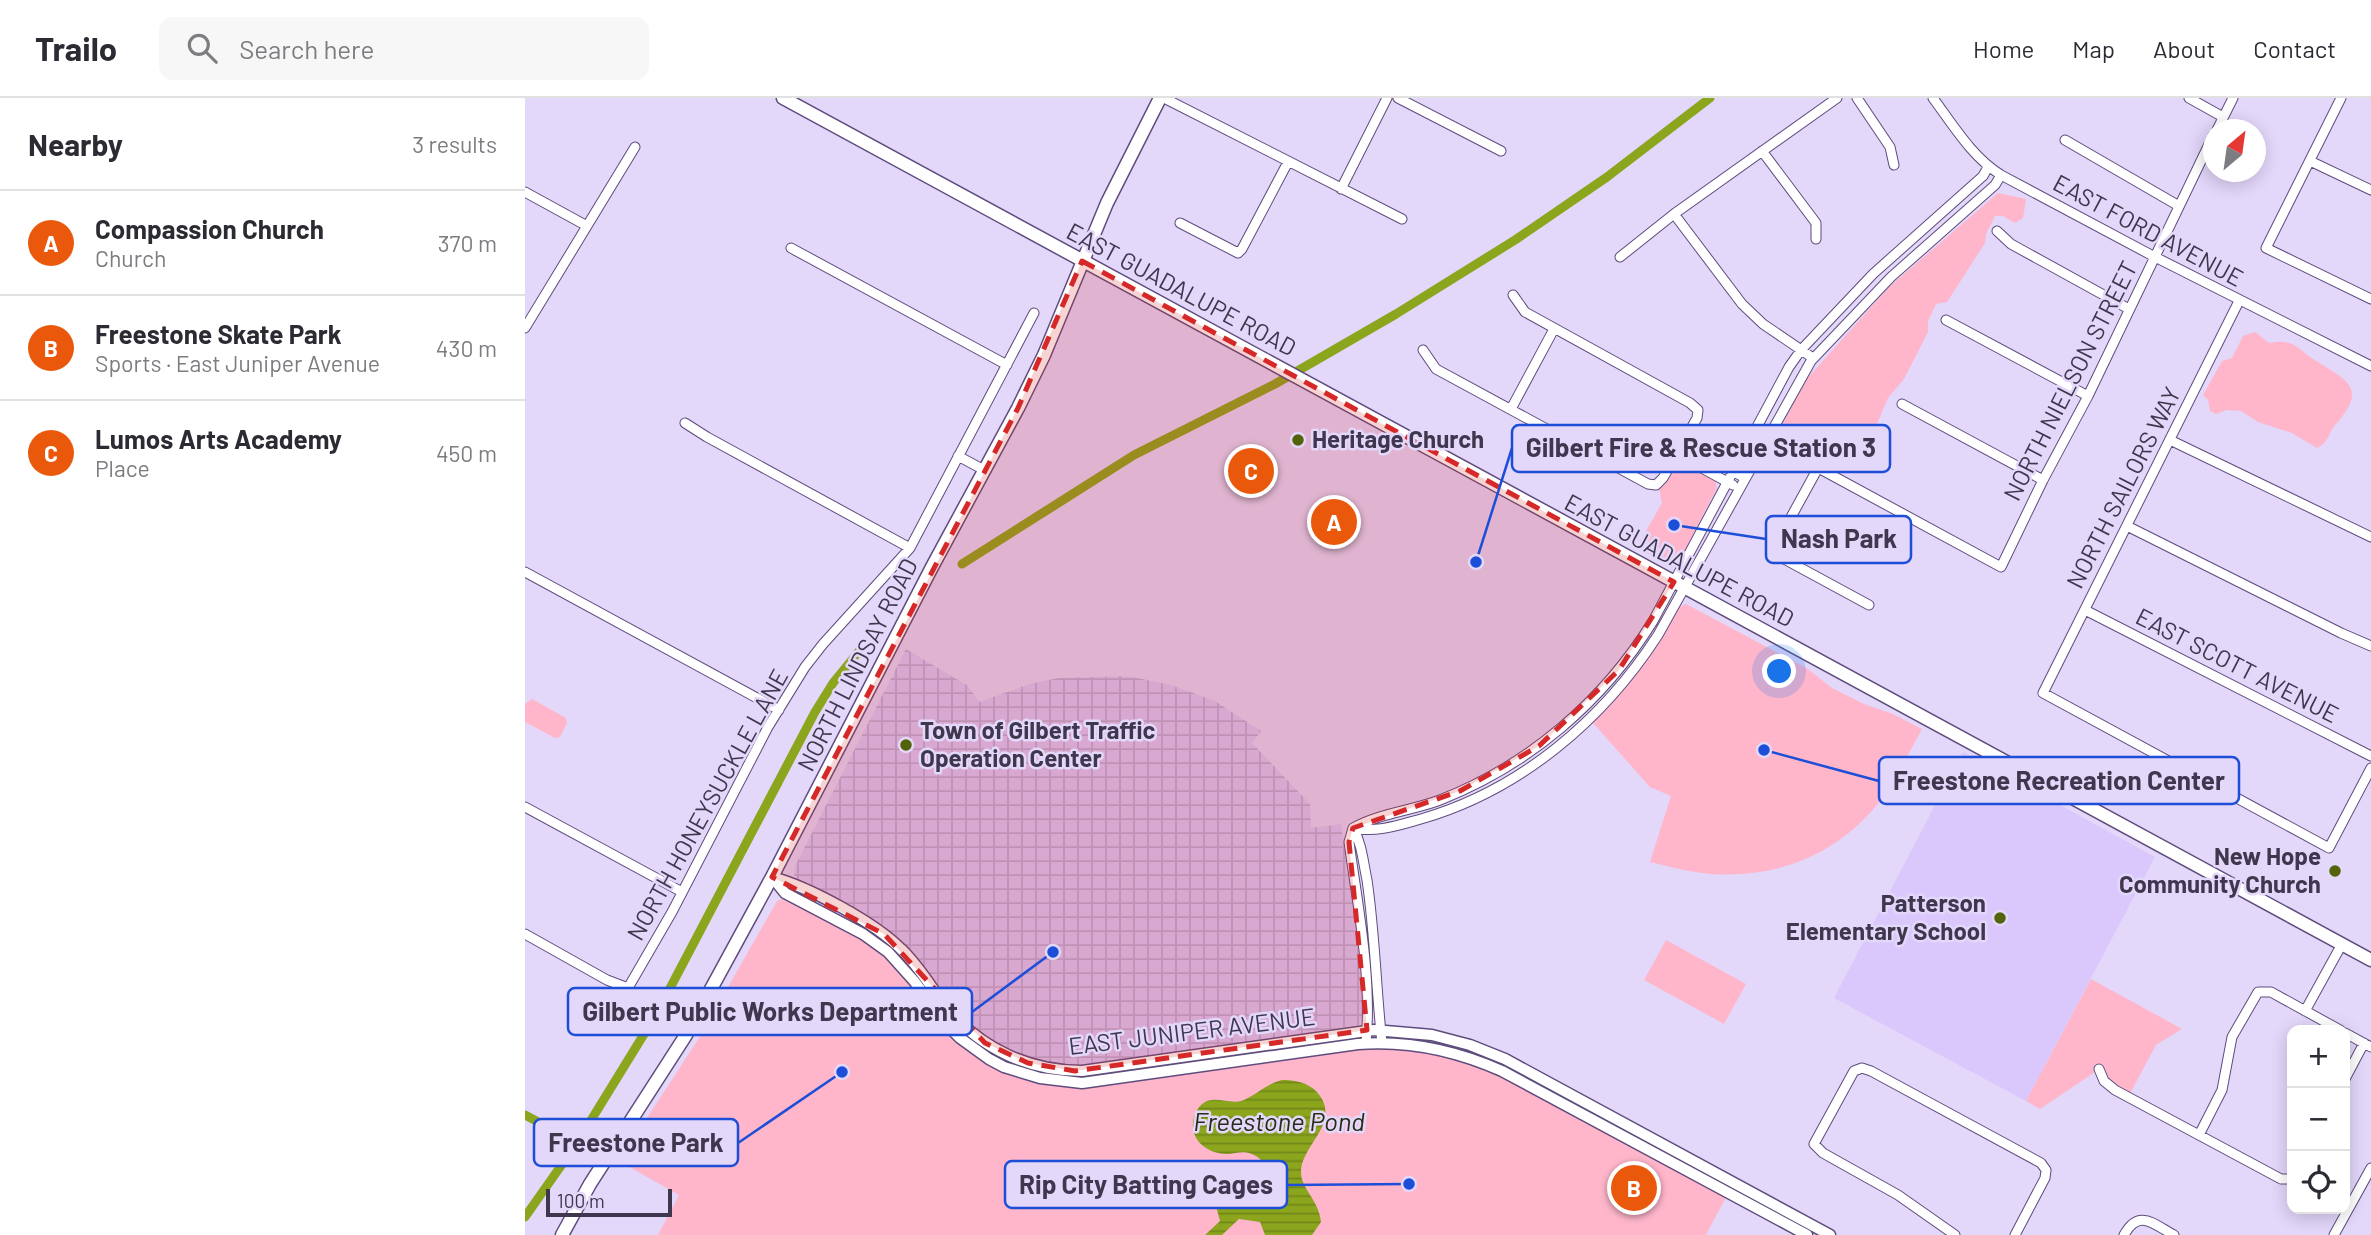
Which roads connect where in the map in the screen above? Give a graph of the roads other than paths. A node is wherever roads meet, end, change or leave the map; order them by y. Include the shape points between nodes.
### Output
1 (783, 98) edge
2 (1162, 98) edge
3 (1387, 98) edge
4 (1398, 98) edge
5 (1837, 98) edge
6 (1857, 98) edge
7 (1933, 98) edge
8 (2189, 98) edge
9 (2232, 98) edge
10 (2341, 98) edge
11 (2223, 117) joint
12 (2065, 140) dead end
13 (635, 147) dead end
14 (1501, 151) dead end
15 (1762, 151) junction
16 (2203, 158) edge
17 (2310, 161) junction
18 (1288, 162) junction
19 (1894, 165) dead end
20 (1988, 167) junction
21 (2001, 176) junction
22 (1341, 189) junction
23 (2371, 190) edge
24 (525, 192) edge
25 (2179, 206) junction
26 (1674, 214) junction
27 (1402, 219) dead end
28 (1180, 223) dead end
29 (587, 226) junction
30 (1997, 231) dead end
31 (1817, 239) dead end
32 (792, 248) dead end
33 (1620, 257) dead end
34 (2155, 257) junction
35 (1082, 261) junction
36 (1513, 295) dead end
37 (2371, 299) edge
38 (2239, 301) junction
39 (2129, 309) junction
40 (1034, 313) dead end
41 (1946, 320) dead end
42 (525, 328) edge
43 (1554, 329) junction
44 (1423, 350) dead end
45 (1801, 350) junction
46 (1813, 358) junction
47 (1007, 365) junction
48 (2371, 366) edge
49 (2088, 396) junction
50 (1902, 404) dead end
51 (1511, 409) junction
52 (685, 423) dead end
53 (1754, 433) junction
54 (1766, 440) junction
55 (2170, 440) junction
56 (1682, 443) junction
57 (1676, 454) junction
58 (958, 456) junction
59 (1818, 468) junction
60 (984, 470) junction
61 (1733, 472) junction
62 (1745, 478) junction
63 (2043, 480) junction
64 (1728, 482) junction
65 (1739, 489) junction
66 (2127, 526) junction
67 (2371, 537) edge
68 (910, 548) junction
69 (525, 572) edge
70 (1680, 585) junction
71 (1868, 605) dead end
72 (2085, 610) junction
73 (2371, 646) edge
74 (779, 710) junction
75 (2371, 756) edge
76 (2371, 768) edge
77 (525, 807) edge
78 (1353, 828) junction
79 (772, 877) junction
80 (682, 892) junction
81 (525, 934) edge
82 (2341, 944) junction
83 (2371, 960) edge
84 (628, 988) junction
85 (617, 999) dead end
86 (2305, 1011) junction
87 (2332, 1025) edge
88 (1367, 1030) junction
89 (1381, 1030) junction
90 (2350, 1035) edge
91 (1382, 1042) junction
92 (1366, 1043) junction
93 (2368, 1045) edge
94 (2099, 1069) dead end
95 (2350, 1072) edge
96 (2199, 1135) junction
97 (2371, 1168) edge
98 (2287, 1180) edge
99 (1731, 1189) junction
100 (562, 1235) edge
101 (1807, 1235) edge
102 (1830, 1235) edge
103 (1955, 1235) edge
104 (2015, 1235) edge
105 (2124, 1235) edge
106 (2174, 1235) edge
107 (2334, 1235) edge

1 - 35 main road, EAST GUADALUPE ROAD
2 - 18 street
2 - 35 main road, NORTH LINDSAY ROAD
3 - 22 street
4 - 14 street
5 - 15 street
6 - 19 street via 1890,147
7 - 20 street, EAST FORD AVENUE
8 - 11 street
9 - 11 street
10 - 17 street
12 - 25 street
13 - 29 street
15 - 26 street
15 - 31 street via 1816,223
16 - 25 street, NORTH NIELSON STREET
17 - 23 street
17 - 37 street via 2266,248
18 - 22 street
18 - 28 street via 1238,253
20 - 21 street, EAST FORD AVENUE
20 - 45 street via 1873,274
21 - 34 street, EAST FORD AVENUE
21 - 46 street via 1891,277
22 - 27 street
24 - 29 street
25 - 34 street, NORTH NIELSON STREET
26 - 33 street
26 - 45 street via 1742,304
29 - 42 street
30 - 39 street via 2011,244
32 - 47 street
34 - 38 street, EAST FORD AVENUE
34 - 39 street, NORTH NIELSON STREET
35 - 60 main road, NORTH LINDSAY ROAD via 1044,355
35 - 70 main road, EAST GUADALUPE ROAD
36 - 43 street via 1525,312
38 - 48 street, EAST FORD AVENUE
38 - 55 street, NORTH SAILORS WAY
39 - 49 street, NORTH NIELSON STREET
40 - 47 street, NORTH HONEYSUCKLE LANE
41 - 49 street
43 - 51 street
43 - 56 street via 1698,410
44 - 51 street via 1436,369
45 - 46 street
45 - 53 street
46 - 54 street
47 - 58 street, NORTH HONEYSUCKLE LANE
49 - 63 street, NORTH NIELSON STREET
50 - 63 street
51 - 57 street via 1648,484 1656,485 1663,478
52 - 68 street
53 - 54 street
53 - 61 street
54 - 59 street
54 - 62 street
55 - 66 street, NORTH SAILORS WAY
55 - 67 street
56 - 57 street
56 - 61 street
57 - 64 street
58 - 60 street
58 - 68 street, NORTH HONEYSUCKLE LANE
59 - 63 street, NORTH NIELSON STREET via 2001,567
59 - 71 street via 1779,539 1777,551
60 - 79 main road, NORTH LINDSAY ROAD
61 - 62 street
61 - 64 street
62 - 65 street
64 - 65 street
64 - 70 street
65 - 70 street
66 - 72 street, NORTH SAILORS WAY
66 - 73 street
68 - 74 street, NORTH HONEYSUCKLE LANE via 823,644
69 - 74 street
70 - 78 street via 1655,640 1619,689 1539,761 1482,795 1431,816 1369,831
70 - 82 main road, EAST GUADALUPE ROAD
72 - 75 street, EAST SCOTT AVENUE
72 - 76 street, NORTH SAILORS WAY via 2043,693 2329,848
74 - 80 street, NORTH HONEYSUCKLE LANE
77 - 80 street
78 - 88 street via 1349,842
78 - 89 street via 1361,842 1368,890
79 - 88 street, EAST JUNIPER AVENUE via 791,882 884,934 915,963 970,1032 1000,1053 1028,1063 1092,1070
79 - 92 street, EAST JUNIPER AVENUE via 785,893 883,948 960,1038 989,1059 1021,1073 1057,1081 1094,1082
79 - 100 main road, NORTH LINDSAY ROAD via 686,1035
80 - 84 street, NORTH HONEYSUCKLE LANE
81 - 84 street
82 - 83 main road, EAST GUADALUPE ROAD
82 - 86 street
84 - 85 street, NORTH HONEYSUCKLE LANE
86 - 87 street
86 - 96 street via 2271,992 2260,991 2253,997 2232,1037 2222,1090
88 - 89 street, EAST JUNIPER AVENUE
88 - 92 street
89 - 91 street
89 - 99 street, EAST JUNIPER AVENUE via 1432,1035 1488,1052
90 - 93 street
91 - 92 street, EAST JUNIPER AVENUE
91 - 99 street, EAST JUNIPER AVENUE via 1424,1045 1493,1067
93 - 95 street
94 - 96 street via 2115,1090
96 - 98 street
97 - 107 street
99 - 101 street, EAST JUNIPER AVENUE
99 - 102 street, EAST JUNIPER AVENUE
103 - 104 street via 1814,1144 1849,1077 1858,1069 1871,1071 2046,1170
105 - 106 street via 2136,1219

